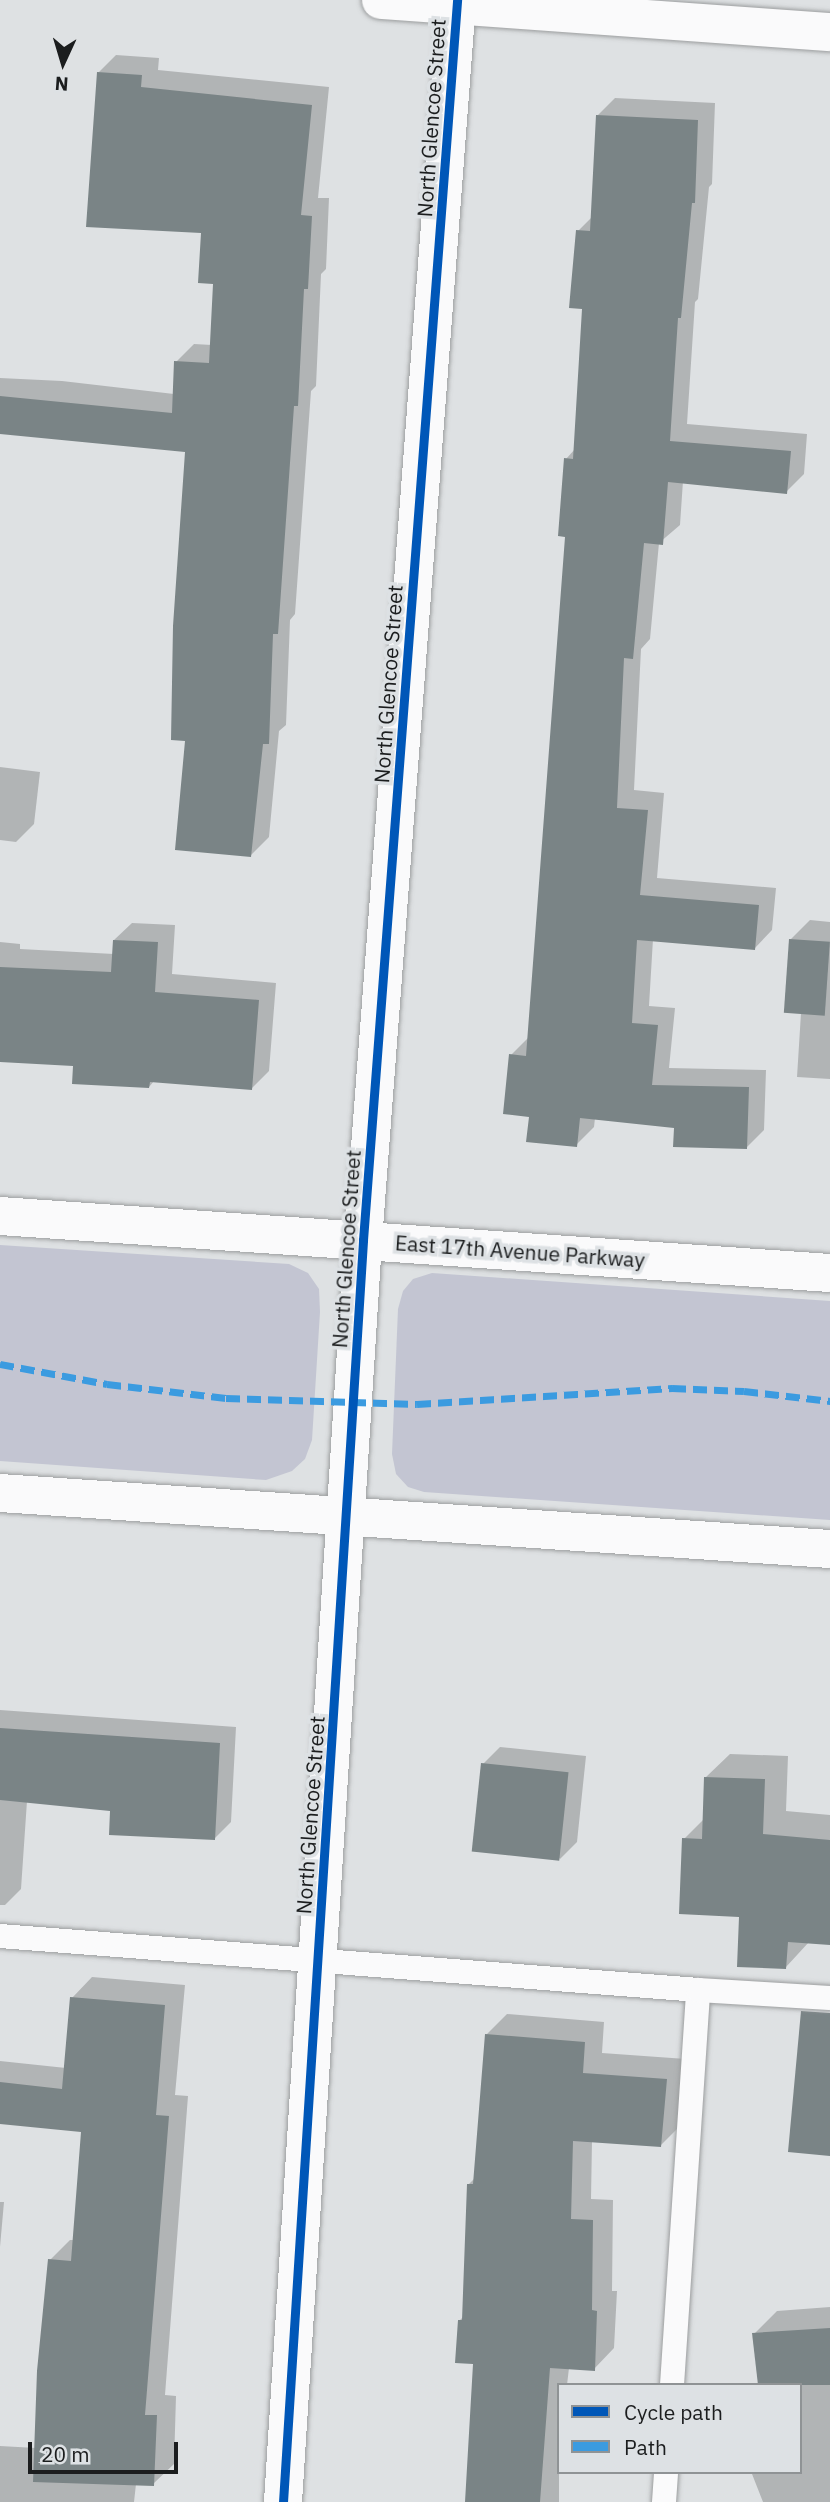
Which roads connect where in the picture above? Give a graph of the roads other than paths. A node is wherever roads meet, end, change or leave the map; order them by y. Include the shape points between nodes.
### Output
1 (381, 0) edge
2 (457, 3) edge
3 (830, 32) edge
4 (0, 1216) edge
5 (363, 1240) junction
6 (830, 1273) edge
7 (0, 1493) edge
8 (347, 1516) junction
9 (830, 1549) edge
10 (0, 1936) edge
11 (318, 1961) junction
12 (698, 1990) junction
13 (830, 1998) edge
14 (672, 2383) edge
15 (666, 2474) edge
16 (283, 2502) edge
17 (664, 2502) edge

1 - 2 street
2 - 3 street
2 - 5 street, North Glencoe Street
4 - 5 street, East 17th Avenue Parkway
5 - 6 street, East 17th Avenue Parkway
5 - 8 street, North Glencoe Street
7 - 8 street
8 - 9 street
8 - 11 street, North Glencoe Street
10 - 11 lane
11 - 12 lane
11 - 16 street, North Glencoe Street
12 - 13 lane
12 - 14 lane
15 - 17 lane

